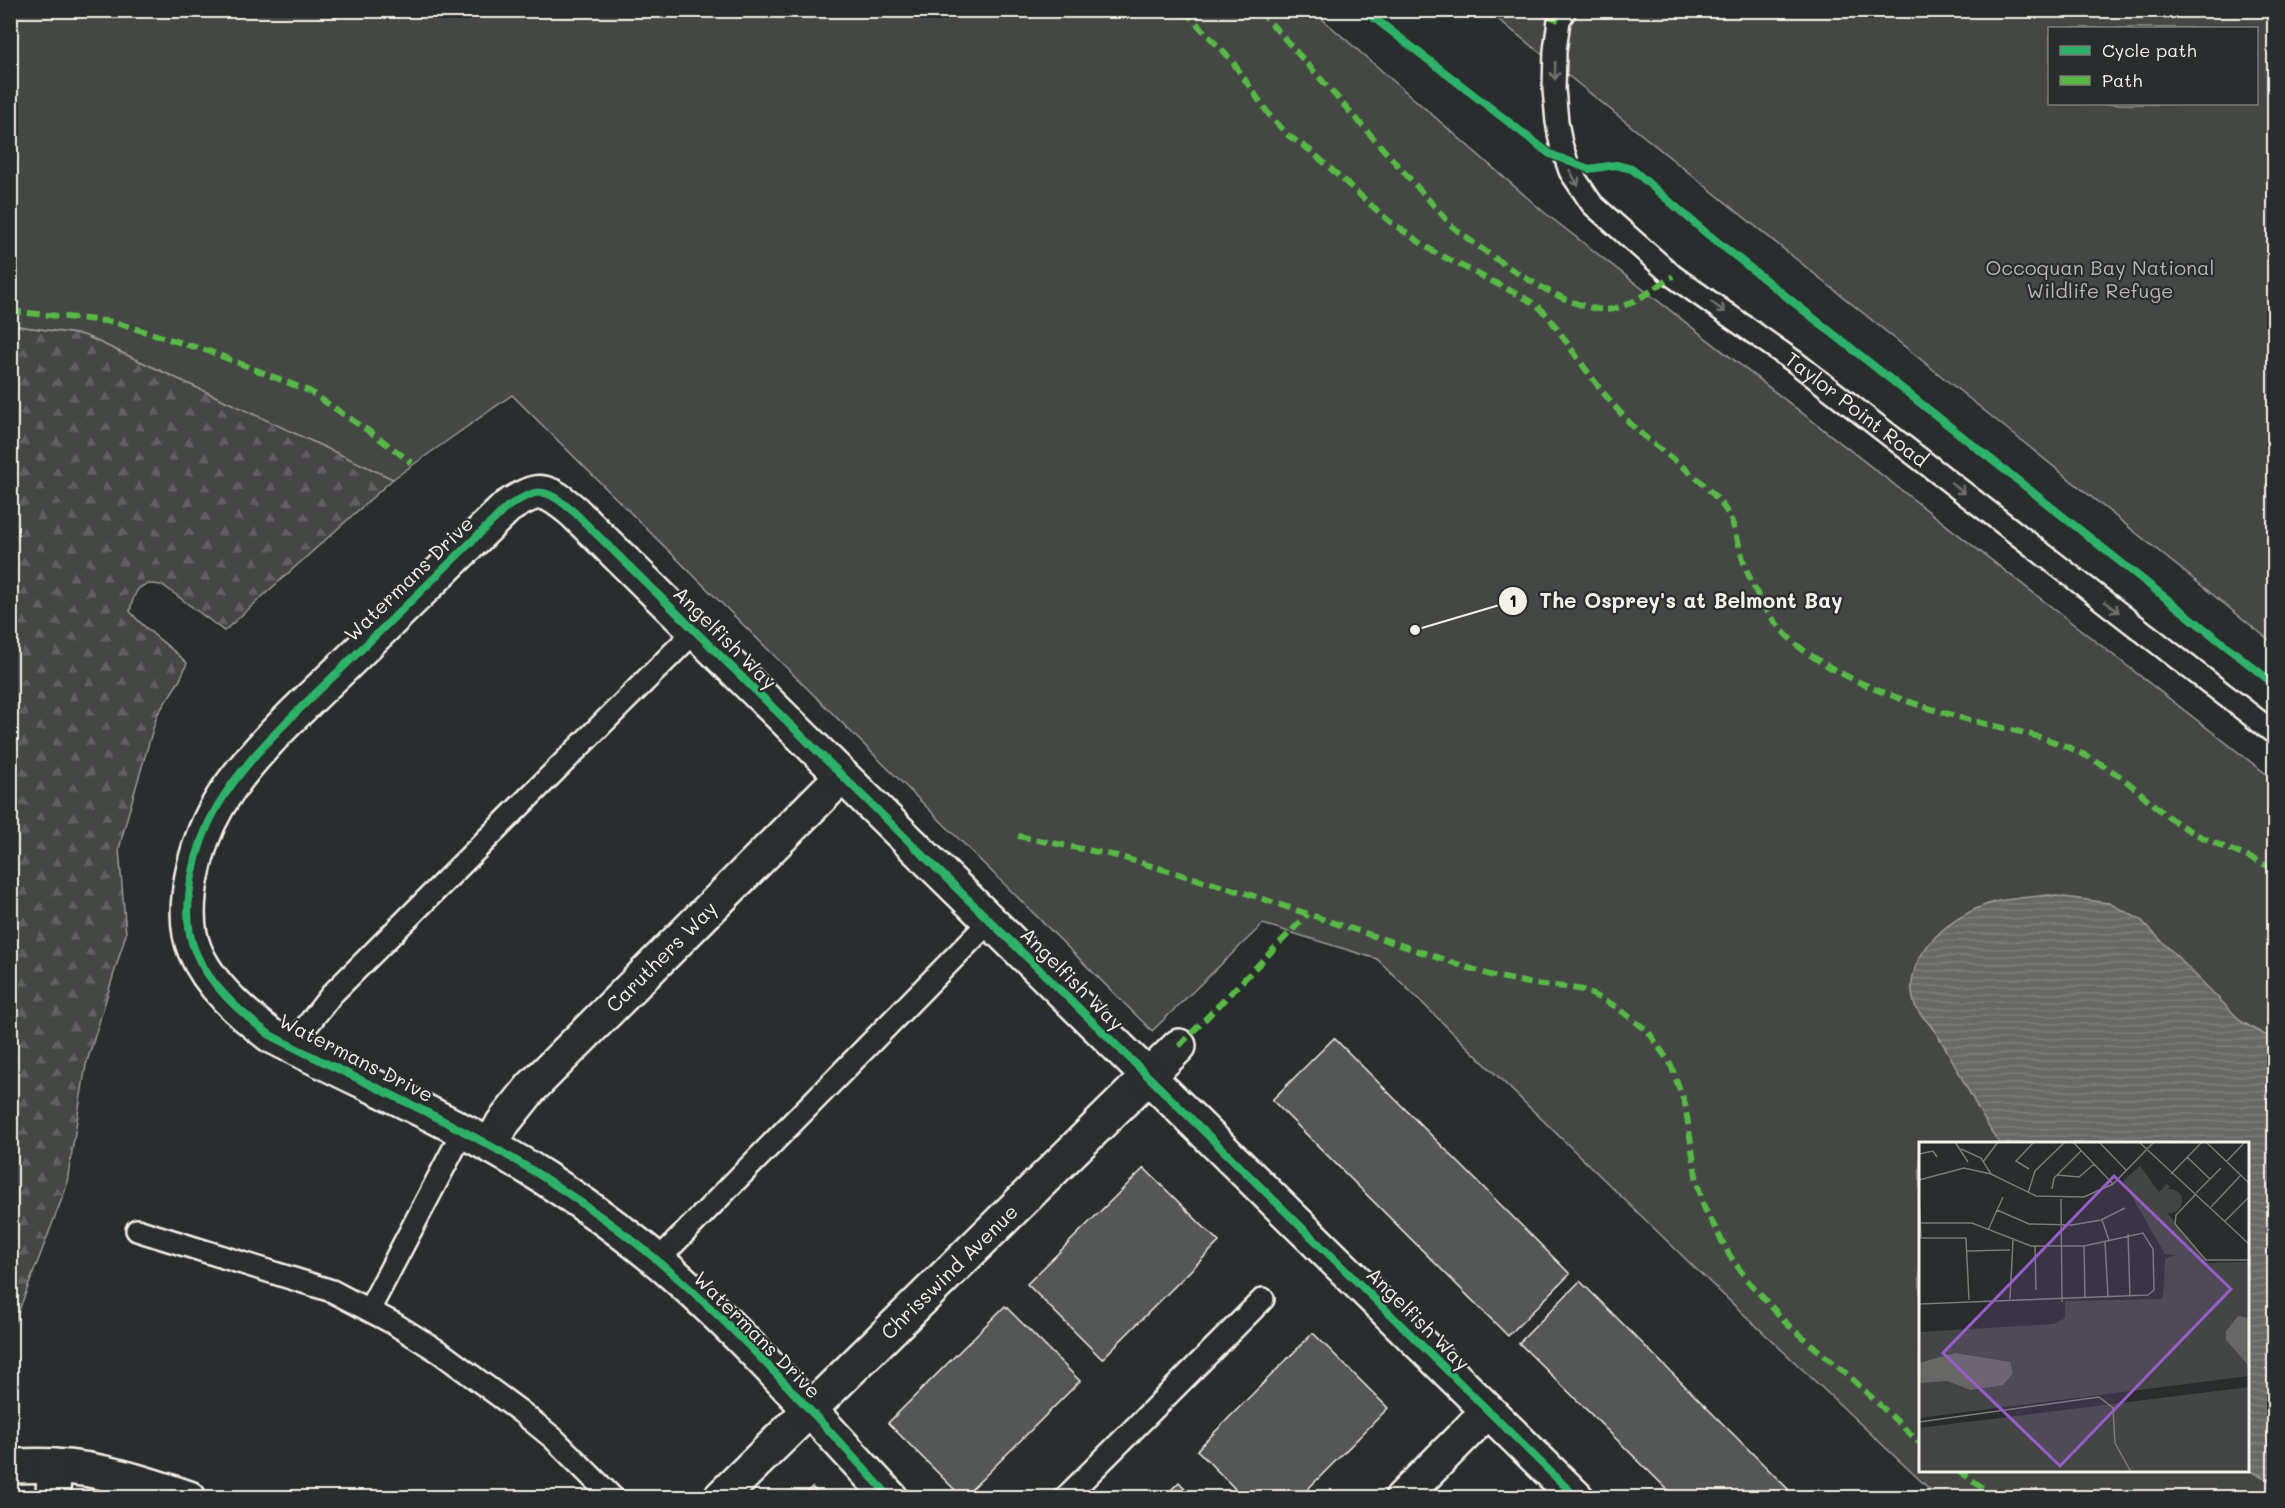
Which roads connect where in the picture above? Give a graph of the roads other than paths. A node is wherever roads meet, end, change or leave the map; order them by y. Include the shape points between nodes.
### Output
1 (1562, 15) edge
2 (538, 491) joint
3 (695, 631) junction
4 (2274, 733) edge
5 (842, 776) junction
6 (990, 921) junction
7 (1179, 1046) dead end
8 (295, 1048) junction
9 (1148, 1077) junction
10 (477, 1138) junction
11 (137, 1230) dead end
12 (657, 1261) junction
13 (1263, 1299) dead end
14 (369, 1310) junction
15 (809, 1411) junction
16 (1488, 1411) junction
17 (10, 1466) edge
18 (54, 1482) edge
19 (189, 1497) edge
20 (613, 1497) edge
21 (720, 1497) edge
22 (891, 1497) edge
23 (1065, 1497) edge
24 (1402, 1497) edge
25 (1577, 1497) edge

1 -> 4 lane, Taylor Point Road via 1555,51 1557,122 1570,171 1592,204 1673,276 1796,362
2 - 3 street, Angelfish Way via 560,500 574,512
2 - 8 street, Watermans Drive via 507,507 305,703 237,778 200,842 187,920 194,950 227,997 270,1035
3 - 5 street, Angelfish Way
3 - 8 lane via 332,994
5 - 6 street, Angelfish Way
5 - 10 street, Caruthers Way via 531,1088 503,1123
6 - 9 street, Angelfish Way
6 - 12 lane
7 - 9 street, Chrisswind Avenue
8 - 10 street, Watermans Drive
9 - 15 street, Chrisswind Avenue
9 - 16 street, Angelfish Way
10 - 12 street, Watermans Drive via 548,1180
10 - 14 lane
11 - 14 lane via 332,1291
12 - 15 street, Watermans Drive
13 - 23 lane
14 - 20 lane via 484,1383 553,1438
15 - 21 street, Chrisswind Avenue
15 - 22 street, Watermans Drive
16 - 24 street
16 - 25 street, Angelfish Way
17 - 18 street
18 - 19 street via 102,1473

